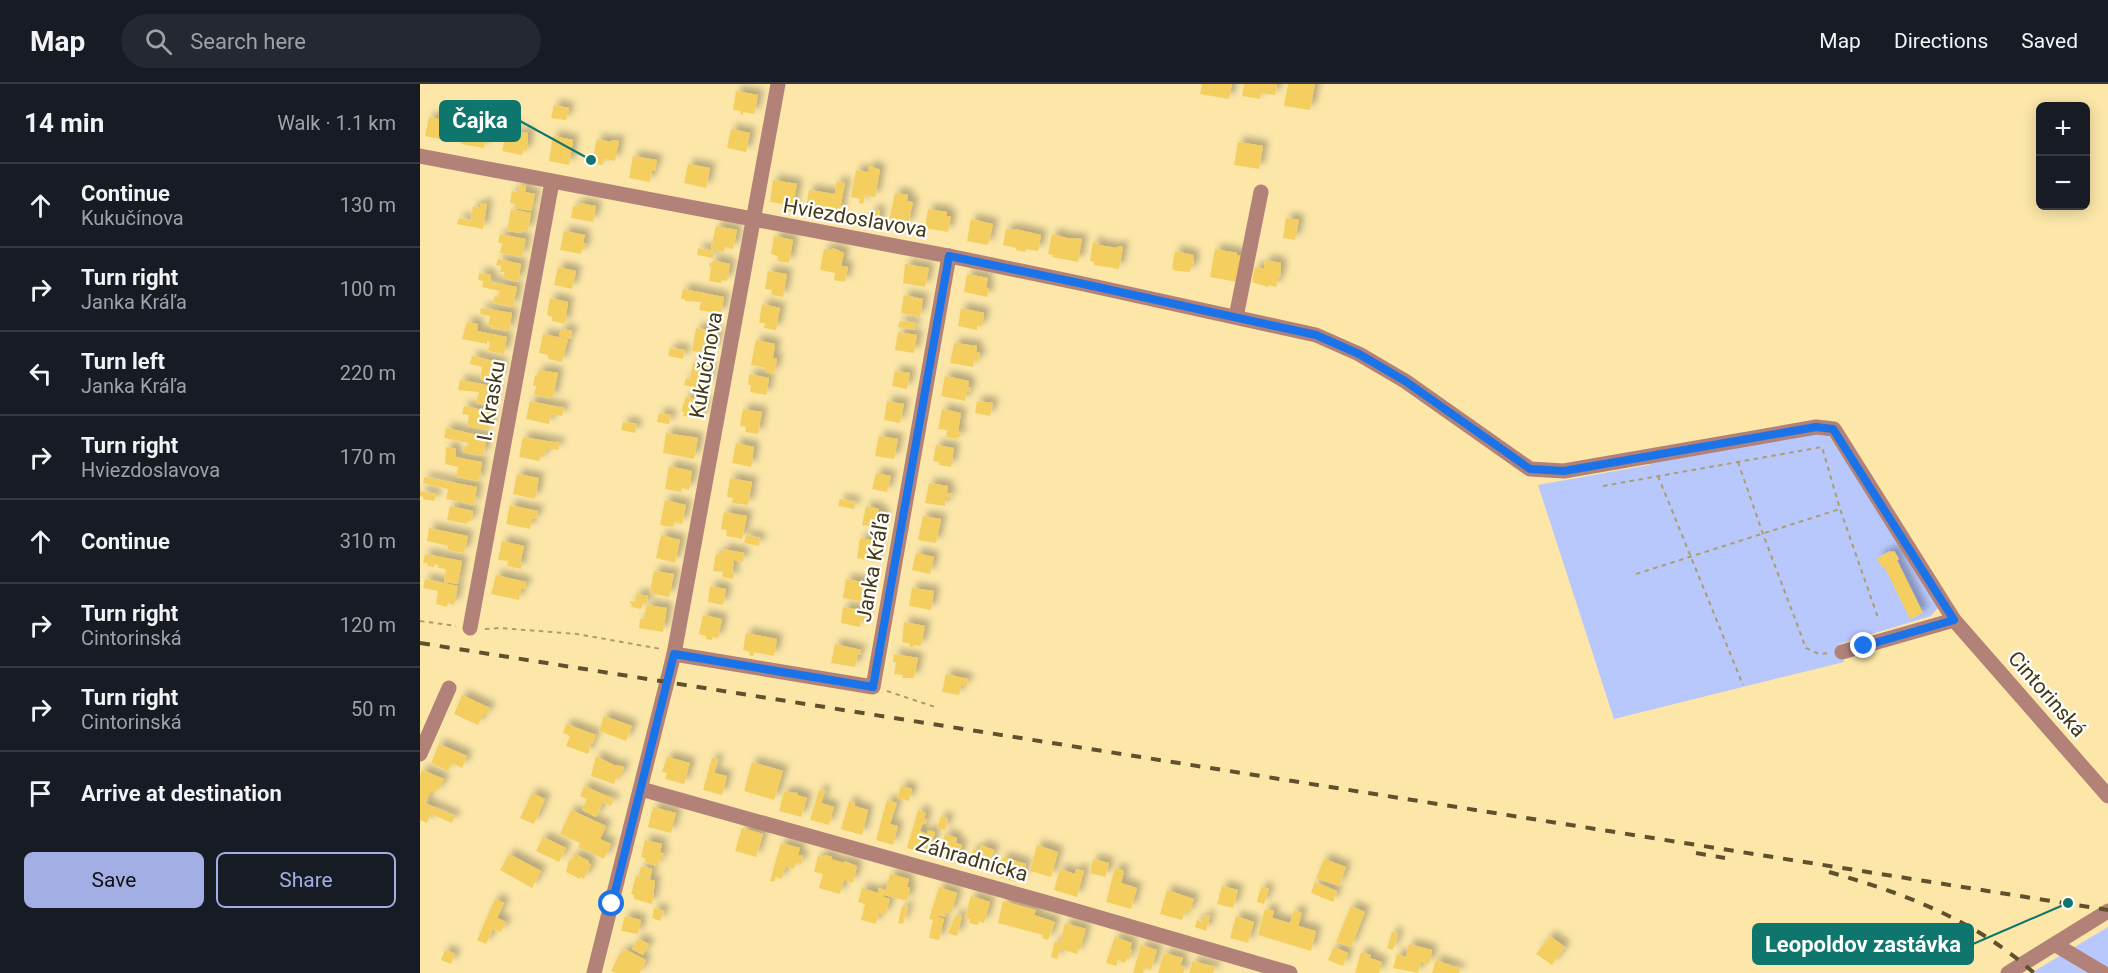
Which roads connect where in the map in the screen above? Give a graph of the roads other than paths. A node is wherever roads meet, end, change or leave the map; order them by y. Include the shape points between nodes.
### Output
1 (778, 84) edge
2 (420, 156) edge
3 (552, 182) junction
4 (1261, 192) dead end
5 (754, 220) junction
6 (949, 256) junction
7 (1236, 317) junction
8 (1833, 429) joint
9 (1954, 620) junction
10 (470, 628) road end
11 (1842, 652) road end
12 (674, 654) junction
13 (449, 688) dead end
14 (420, 754) edge
15 (641, 789) junction
16 (2108, 796) edge
17 (2108, 911) edge
18 (2056, 945) junction
19 (594, 973) edge
20 (1290, 973) edge
21 (2008, 973) edge
22 (2103, 973) edge

1 - 5 street, Kukučínova
2 - 3 street, Hviezdoslavova
3 - 5 street, Hviezdoslavova
3 - 10 street, I. Krasku
4 - 7 street
5 - 6 street, Hviezdoslavova
5 - 12 street, Kukučínova
6 - 7 street, Hviezdoslavova
6 - 12 street, Janka Kráľa via 873,687
7 - 8 street, Hviezdoslavova via 1316,335 1368,360 1405,381 1530,469 1564,471 1816,427
8 - 9 street, Cintorinská
9 - 11 street
9 - 16 street, Cintorinská
12 - 15 street, Kukučínova
13 - 14 street
15 - 19 street
15 - 20 street, Záhradnícka
17 - 18 street
18 - 21 street
18 - 22 street

